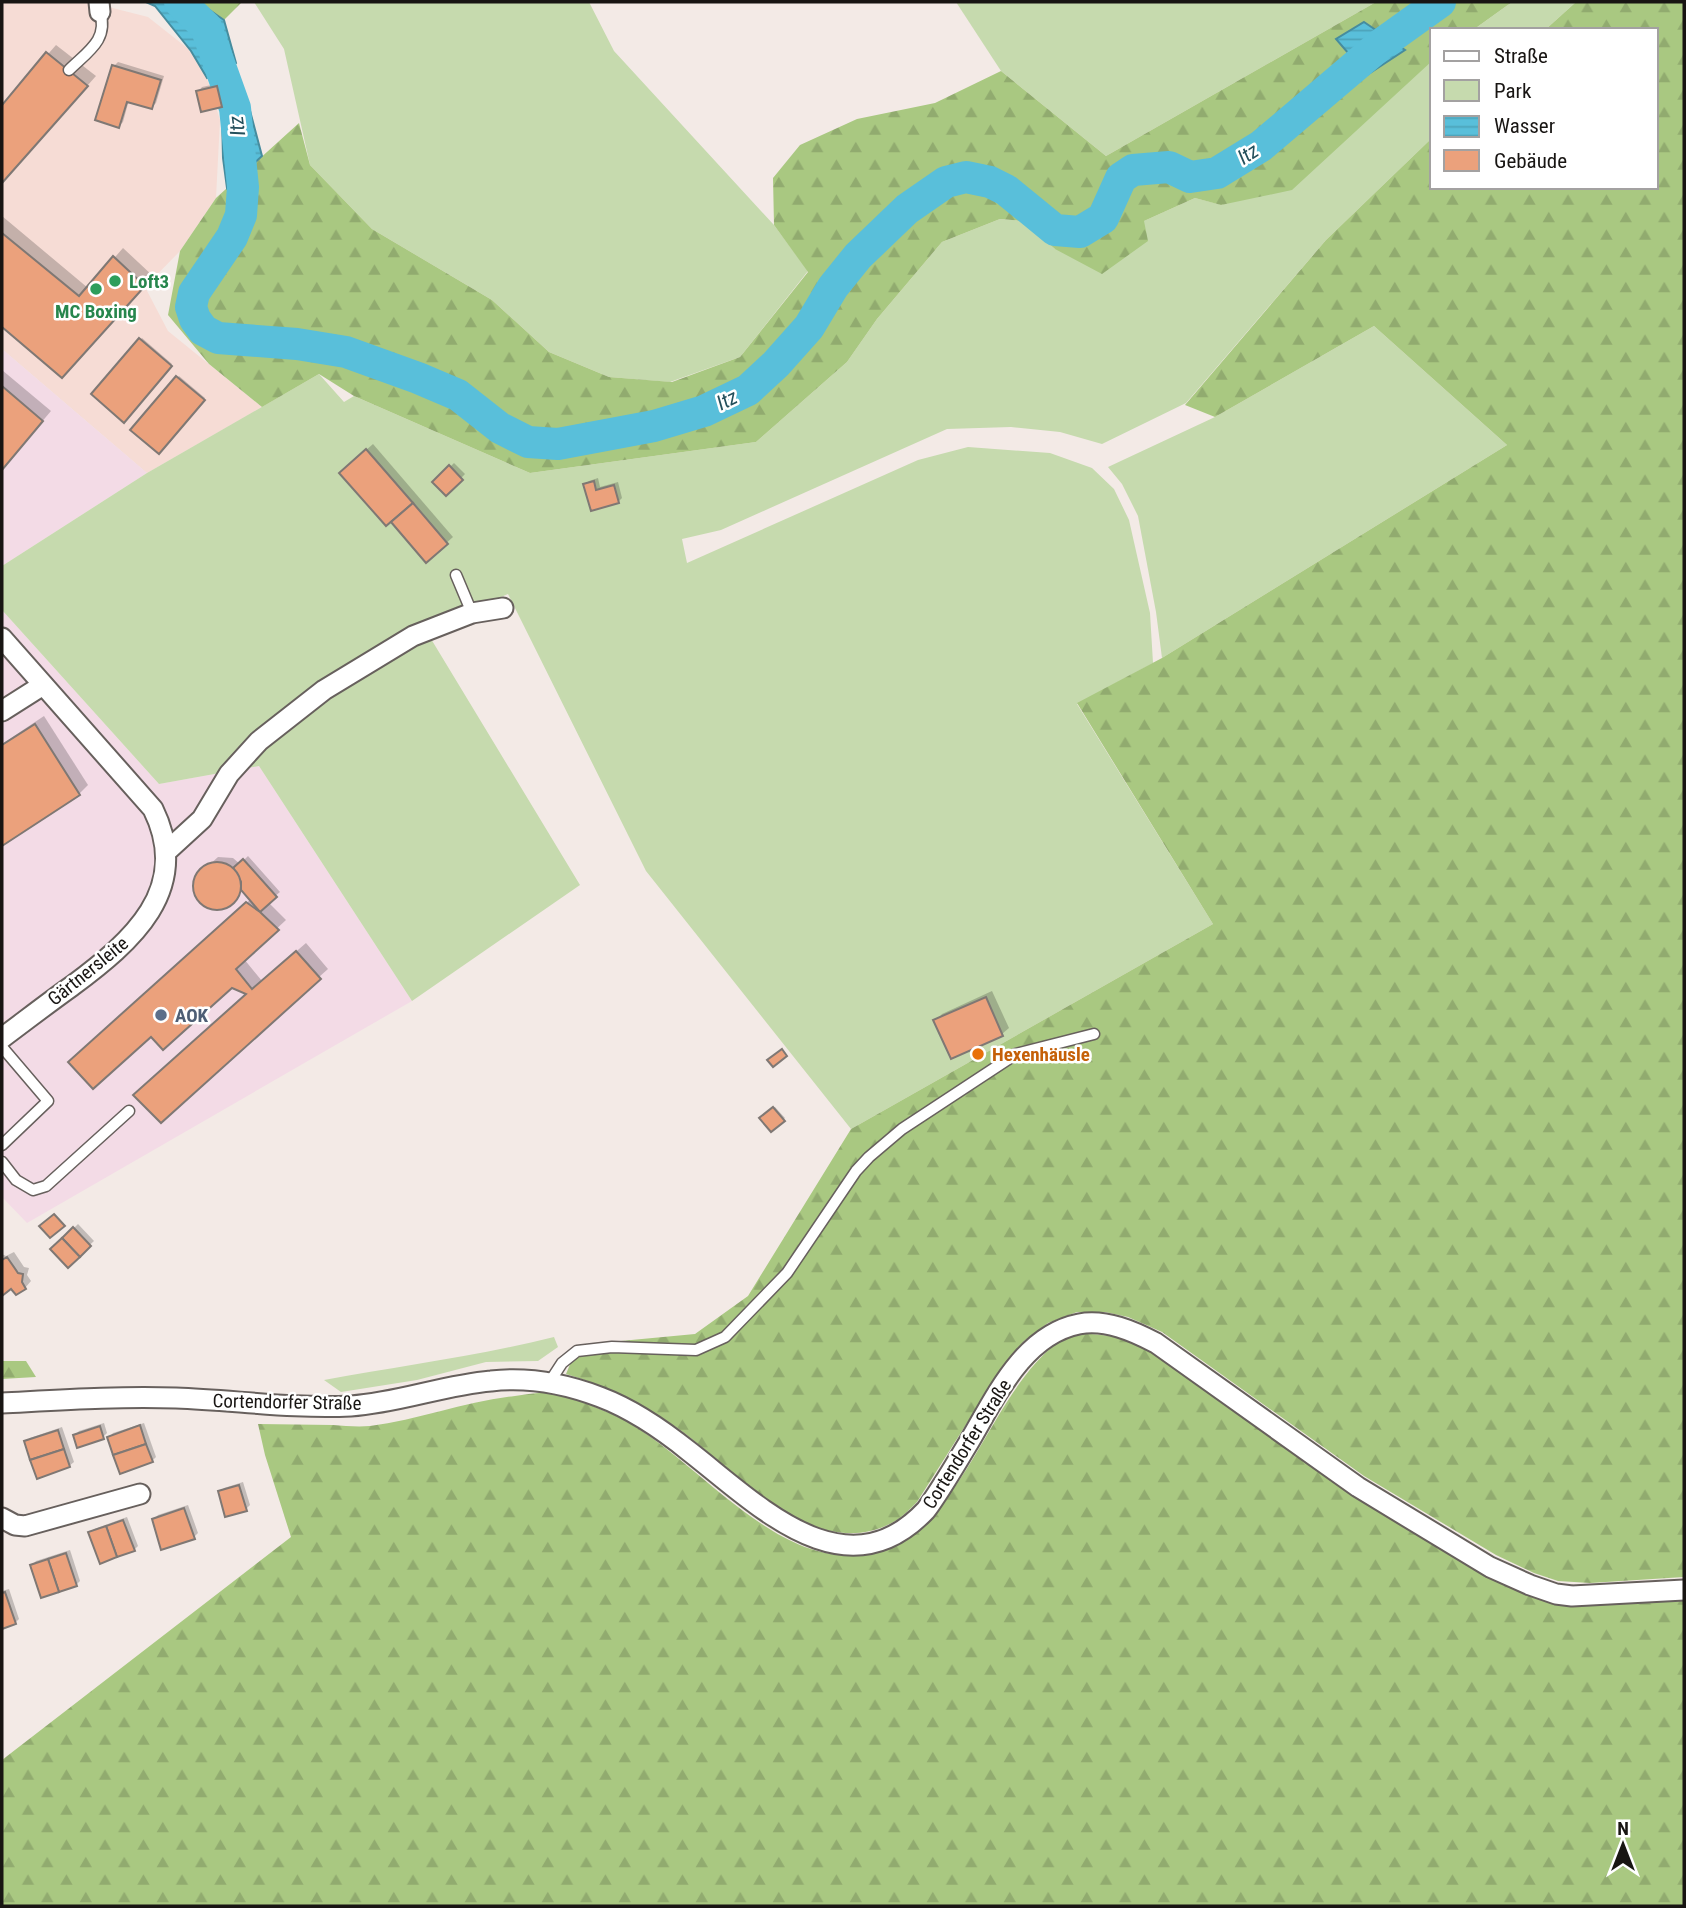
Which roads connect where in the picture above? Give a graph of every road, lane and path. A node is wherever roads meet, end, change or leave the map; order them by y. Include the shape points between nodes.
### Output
1 (100, 7) edge
2 (69, 70) dead end
3 (456, 575) dead end
4 (503, 608) dead end
5 (472, 613) junction
6 (2, 638) edge
7 (43, 685) junction
8 (2, 711) edge
9 (166, 852) junction
10 (1094, 1034) dead end
11 (2, 1038) edge
12 (2, 1047) edge
13 (129, 1111) dead end
14 (2, 1145) edge
15 (2, 1162) edge
16 (550, 1383) junction
17 (2, 1403) edge
18 (140, 1494) dead end
19 (2, 1518) edge
20 (1684, 1590) edge

1 - 2 lane via 101,34
3 - 5 lane
4 - 5 street
5 - 9 street via 413,636 324,690 259,741 229,774 202,819
6 - 7 street, Gärtnersleite
7 - 8 street
7 - 9 street, Gärtnersleite via 153,809
9 - 11 street, Gärtnersleite via 158,898 140,928 112,957
10 - 16 lane via 1016,1054 902,1129 856,1171 787,1273 725,1337 696,1350 612,1347 577,1351 562,1363
12 - 14 lane via 48,1101
13 - 15 lane via 46,1186 33,1190 16,1180
16 - 17 street, Cortendorfer Straße via 489,1381 350,1406 176,1398
16 - 20 street, Cortendorfer Straße via 602,1397 646,1422 793,1530 820,1541 855,1545 893,1536 917,1521 999,1391 1032,1350 1054,1334 1080,1324 1113,1325 1172,1352 1358,1487 1490,1567 1530,1585 1572,1596
18 - 19 street via 25,1526

